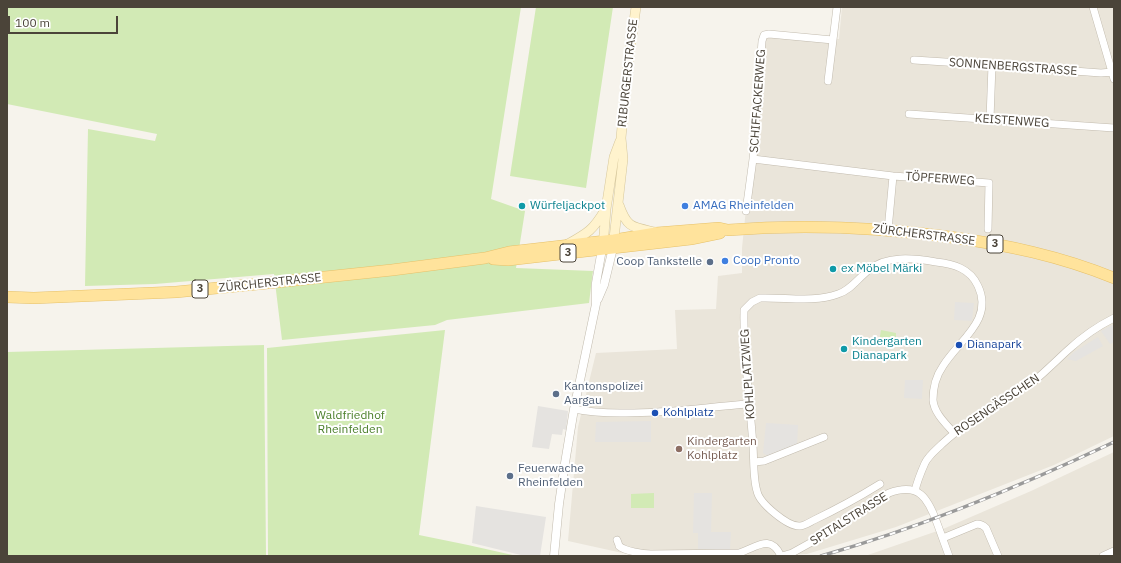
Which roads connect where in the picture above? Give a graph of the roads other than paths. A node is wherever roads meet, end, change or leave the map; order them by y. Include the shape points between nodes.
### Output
1 (636, 7) edge
2 (837, 7) edge
3 (1093, 7) edge
4 (833, 40) junction
5 (914, 60) dead end
6 (992, 65) junction
7 (1113, 75) edge
8 (828, 81) dead end
9 (909, 114) dead end
10 (990, 119) junction
11 (1114, 128) edge
12 (621, 138) junction
13 (753, 159) junction
14 (893, 176) junction
15 (618, 203) junction
16 (606, 209) junction
17 (746, 211) dead end
18 (988, 229) dead end
19 (728, 230) junction
20 (888, 230) junction
21 (656, 233) junction
22 (568, 244) junction
23 (608, 244) junction
24 (485, 258) junction
25 (1114, 278) edge
26 (7, 297) edge
27 (1114, 318) edge
28 (749, 404) junction
29 (574, 409) junction
30 (954, 433) junction
31 (824, 437) dead end
32 (754, 462) junction
33 (880, 484) dead end
34 (915, 492) junction
35 (942, 538) junction
36 (617, 540) dead end
37 (1114, 551) edge
38 (554, 556) edge
39 (782, 556) edge
40 (949, 556) edge
41 (998, 556) edge
42 (1103, 556) edge

1 - 12 main road, RIBURGERSTRASSE
2 - 4 street
3 - 7 street
4 - 8 street
4 - 13 street, SCHIFFACKERWEG via 764,35
5 - 6 street, SONNENBERGSTRASSE
6 - 7 street, SONNENBERGSTRASSE
6 - 10 street
9 - 10 street, KEISTENWEG
10 - 11 street, KEISTENWEG
12 - 15 main road, RIBURGERSTRASSE via 623,158
12 - 16 main road, RIBURGERSTRASSE via 614,157
13 - 14 street, TÖPFERWEG
13 - 17 street, SCHIFFACKERWEG
14 - 18 street, TÖPFERWEG via 989,183
14 - 20 street, TÖPFERWEG
15 - 21 main road via 630,225
15 - 23 main road, RIBURGERSTRASSE
16 - 22 main road via 593,228
16 - 23 main road, RIBURGERSTRASSE
19 - 20 main road, ZÜRCHERSTRASSE / 3 via 823,227
19 - 21 main road, ZÜRCHERSTRASSE / 3 via 719,228
19 - 23 main road, ZÜRCHERSTRASSE / 3 via 691,239
20 - 25 main road, ZÜRCHERSTRASSE / 3 via 1025,250 1061,259
21 - 23 main road, ZÜRCHERSTRASSE / 3
22 - 23 main road, ZÜRCHERSTRASSE / 3
22 - 24 main road, ZÜRCHERSTRASSE / 3 via 508,252
23 - 24 main road, ZÜRCHERSTRASSE / 3 via 508,260
23 - 29 street, RIBURGERSTRASSE via 596,283 596,304
24 - 26 main road, ZÜRCHERSTRASSE / 3 via 176,292
27 - 30 street, ROSENGÄSSCHEN via 1083,338 1033,382
28 - 29 street via 659,413 610,413
28 - 30 street, KOHLPLATZWEG via 744,310 752,302 760,298 827,298 849,289 869,270 884,261 931,261 952,264 967,271 981,291 982,308 979,320 941,368 934,389 933,402 939,415
28 - 32 street, KOHLPLATZWEG
29 - 38 street, RIBURGERSTRASSE via 559,504
30 - 34 street, ROSENGÄSSCHEN via 926,462
31 - 32 street via 764,461
32 - 33 street, KOHLPLATZWEG via 757,493 768,508 792,525 800,526 825,515
34 - 35 street via 921,494 929,503
34 - 39 street, SPITALSTRASSE via 902,489 889,493 810,543
35 - 40 street
35 - 41 street via 977,524 984,525
36 - 39 street, SPITALSTRASSE via 619,545 640,554 739,553 765,543 777,548
37 - 42 street

